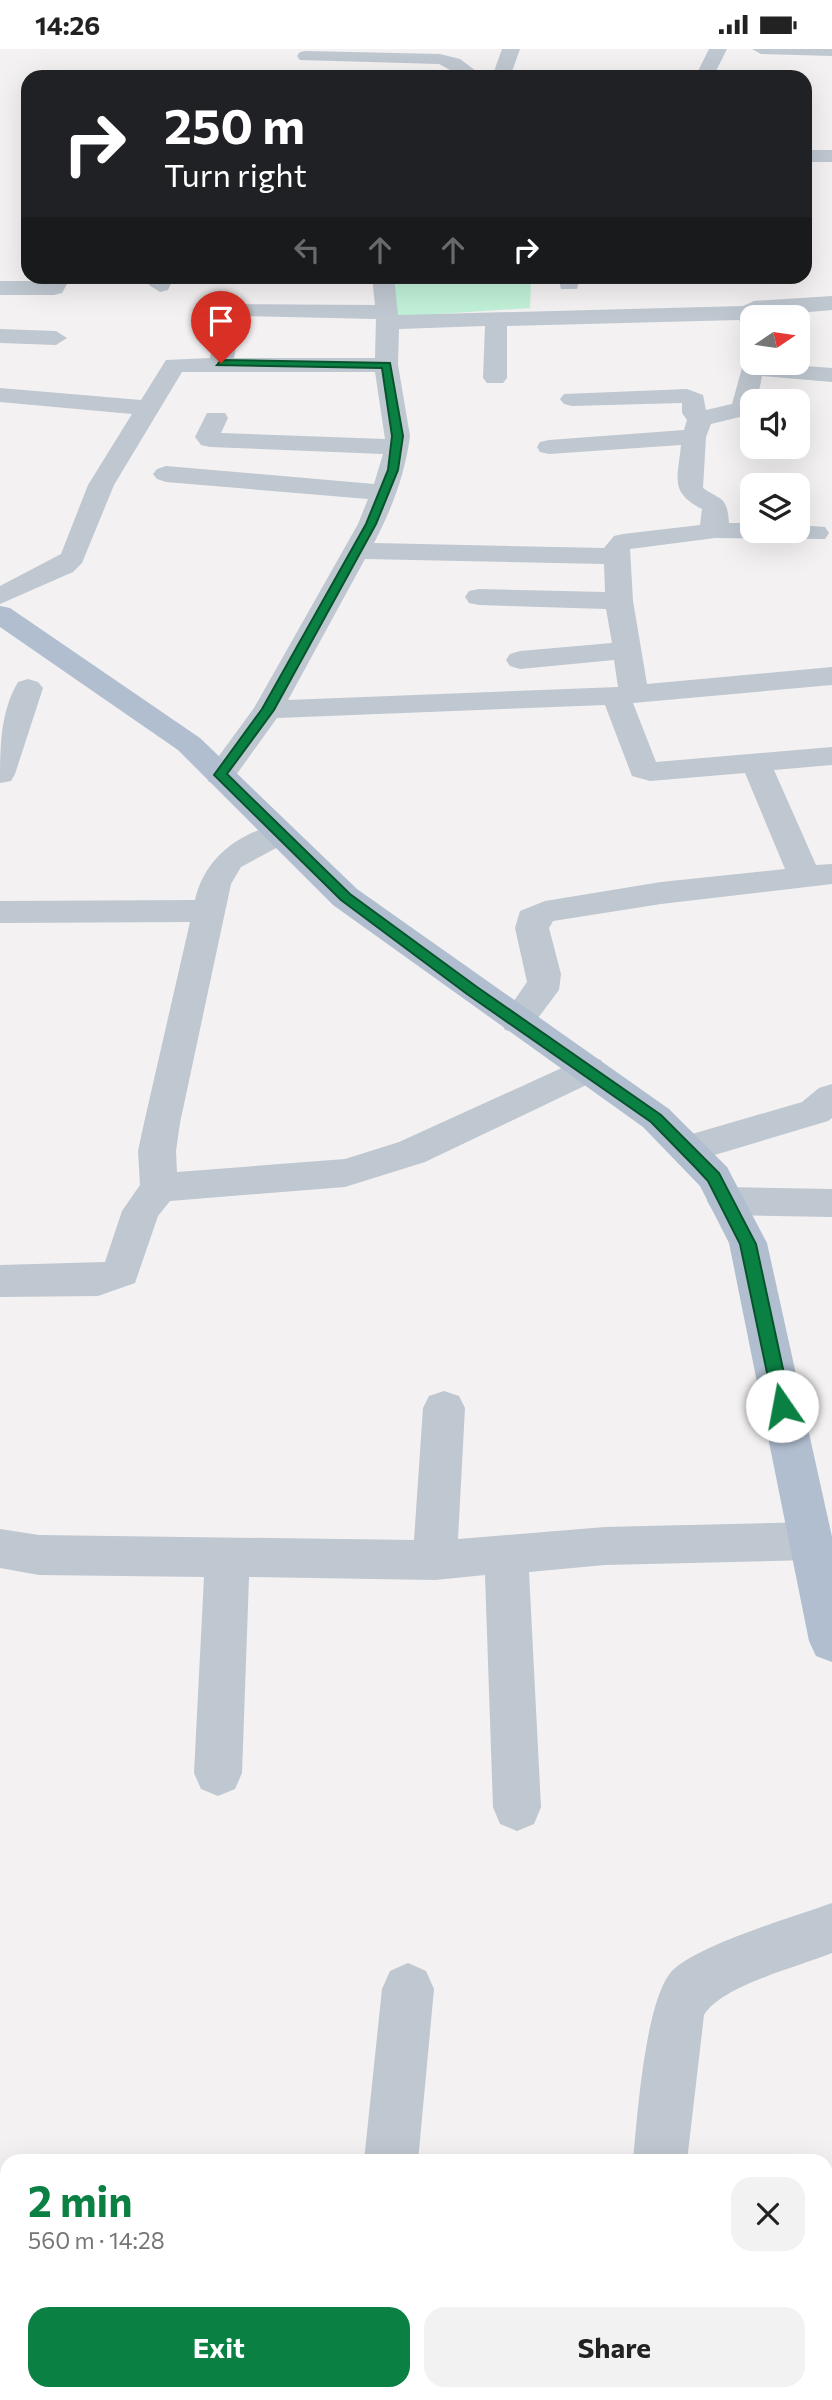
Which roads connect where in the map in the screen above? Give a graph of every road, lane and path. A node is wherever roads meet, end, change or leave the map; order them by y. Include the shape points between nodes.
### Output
1 (510, 49) edge
2 (718, 49) edge
3 (761, 49) edge
4 (832, 51) edge
5 (306, 56) dead end
6 (464, 70) edge
7 (503, 70) edge
8 (708, 70) edge
9 (812, 156) edge
10 (832, 156) edge
11 (56, 284) edge
12 (384, 284) edge
13 (0, 288) edge
14 (832, 303) edge
15 (777, 305) edge
16 (387, 317) junction
17 (496, 320) junction
18 (740, 320) edge
19 (0, 336) edge
20 (56, 338) dead end
21 (221, 363) junction
22 (386, 365) junction
23 (810, 372) edge
24 (751, 375) edge
25 (832, 375) edge
26 (495, 378) dead end
27 (139, 381) dead end
28 (164, 383) junction
29 (0, 394) edge
30 (572, 399) dead end
31 (150, 408) junction
32 (216, 418) dead end
33 (697, 428) junction
34 (397, 447) junction
35 (549, 447) dead end
36 (166, 474) dead end
37 (384, 493) junction
38 (371, 524) junction
39 (399, 525) dead end
40 (714, 530) junction
41 (816, 533) dead end
42 (356, 551) junction
43 (505, 577) dead end
44 (618, 579) junction
45 (0, 596) edge
46 (479, 597) dead end
47 (0, 614) edge
48 (626, 650) junction
49 (520, 660) dead end
50 (832, 676) edge
51 (28, 688) dead end
52 (625, 695) junction
53 (268, 710) junction
54 (832, 756) edge
55 (756, 764) junction
56 (0, 774) edge
57 (220, 775) junction
58 (280, 833) junction
59 (818, 875) edge
60 (206, 911) junction
61 (0, 912) edge
62 (517, 1021) junction
63 (588, 1069) junction
64 (832, 1097) edge
65 (688, 1149) junction
66 (159, 1188) junction
67 (726, 1201) junction
68 (832, 1203) edge
69 (0, 1280) edge
70 (444, 1408) dead end
71 (0, 1548) edge
72 (506, 1555) junction
73 (820, 1555) edge
74 (227, 1557) junction
75 (435, 1560) junction
76 (832, 1641) edge
77 (218, 1773) dead end
78 (517, 1807) dead end
79 (832, 1928) edge
80 (408, 1989) dead end
81 (392, 2154) edge
82 (661, 2154) edge

1 - 7 street
2 - 8 street
3 - 4 street
5 - 6 street via 440,59
9 - 10 street
11 - 13 street via 54,288
12 - 16 street
14 - 15 street
16 - 17 street
16 - 21 street via 236,309 230,312
16 - 22 street
17 - 18 street
17 - 26 street
19 - 20 street
21 - 22 street
21 - 28 street via 175,364
22 - 34 street
23 - 25 street
24 - 33 street via 743,409
27 - 28 street
28 - 31 street
29 - 31 street
30 - 33 street via 687,396 694,400
31 - 45 street via 101,485 74,557
32 - 34 street via 207,437 210,440
33 - 35 street
33 - 40 street via 690,488 715,505
34 - 37 street
36 - 37 street
37 - 38 street
38 - 39 street
38 - 42 street
40 - 41 street
40 - 44 street via 624,542 617,547
42 - 44 street
42 - 53 street
43 - 44 street
44 - 46 street
44 - 48 street
47 - 57 main road via 189,744
48 - 49 street
48 - 52 street
50 - 52 street
51 - 56 street
52 - 53 street
52 - 55 street via 646,771
53 - 57 street
54 - 55 street
55 - 59 street
57 - 58 main road
58 - 60 street via 229,860
58 - 62 main road via 345,897
59 - 62 street via 545,912 532,919 531,932 545,977 543,988
60 - 61 street
60 - 66 street via 157,1151
62 - 63 main road
63 - 65 main road via 656,1118
63 - 66 street via 412,1152 345,1173
64 - 65 street via 815,1112
65 - 67 main road via 713,1177
66 - 69 street via 141,1212 121,1272 98,1280
67 - 68 street
67 - 73 main road via 748,1244
70 - 75 street
71 - 74 street via 39,1555
72 - 73 street via 605,1546
72 - 75 street
72 - 78 street
73 - 76 main road
74 - 75 street
74 - 77 street
79 - 82 street via 719,1971 691,1988 679,2009
80 - 81 street

